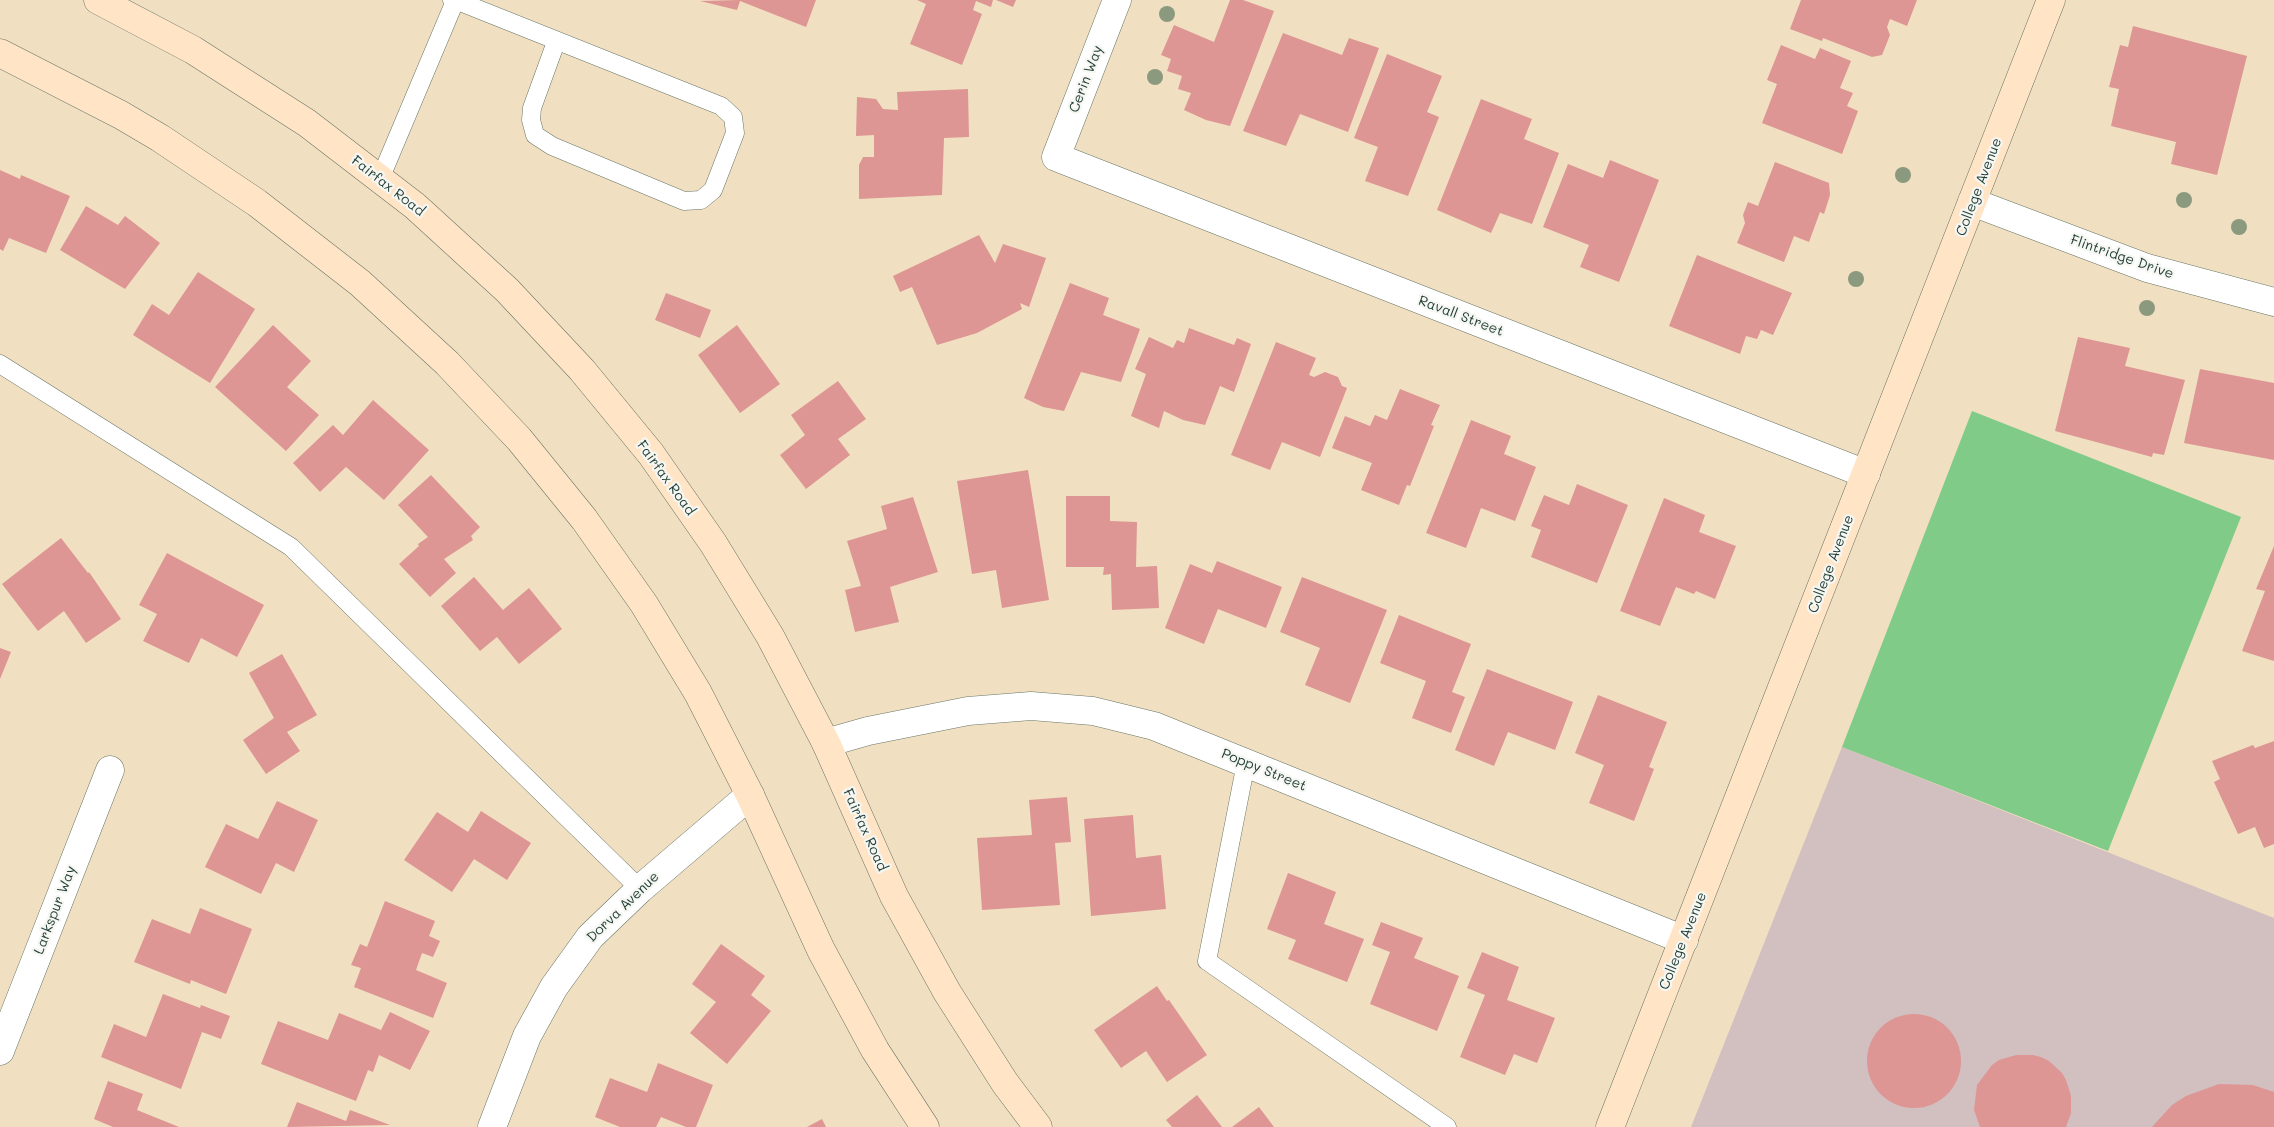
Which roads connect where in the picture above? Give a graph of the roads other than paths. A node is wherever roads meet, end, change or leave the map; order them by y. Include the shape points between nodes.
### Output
1 (98, 0) edge
2 (454, 0) edge
3 (1117, 0) edge
4 (2051, 0) edge
5 (556, 42) junction
6 (0, 53) edge
7 (1056, 158) joint
8 (380, 178) junction
9 (1972, 202) junction
10 (2274, 302) edge
11 (0, 364) edge
12 (1866, 474) junction
13 (826, 743) junction
14 (1246, 763) junction
15 (110, 770) dead end
16 (750, 795) junction
17 (640, 889) junction
18 (1684, 940) junction
19 (0, 1051) edge
20 (492, 1127) edge
21 (925, 1127) edge
22 (1038, 1127) edge
23 (1447, 1127) edge
24 (1610, 1127) edge

1 - 8 main road, Fairfax Road via 193,50 307,123
2 - 5 lane
2 - 8 lane
3 - 7 street, Cerin Way
4 - 9 main road, College Avenue
5 - 5 lane via 532,108 531,120 536,134 552,146 684,201 701,200 713,190 735,133 732,117 721,106
6 - 16 main road via 129,120 257,203 360,283 447,363 519,439 584,519 633,589 698,693
7 - 12 street, Ravall Street
8 - 13 main road, Fairfax Road via 507,290 582,370 651,454 713,543 760,619
9 - 10 street, Flintridge Drive via 2147,268
9 - 12 main road, College Avenue
11 - 17 lane via 291,547
12 - 18 main road, College Avenue
13 - 14 street, Poppy Street via 968,711 1031,706 1093,711 1154,726
13 - 22 main road, Fairfax Road via 894,896 946,992
14 - 18 street, Poppy Street
14 - 23 lane via 1207,962
15 - 19 street, Larkspur Way
16 - 17 street, Dorva Avenue
16 - 21 main road via 821,950 875,1050
17 - 20 street, Dorva Avenue via 590,937 554,987 527,1036
18 - 24 main road, College Avenue

